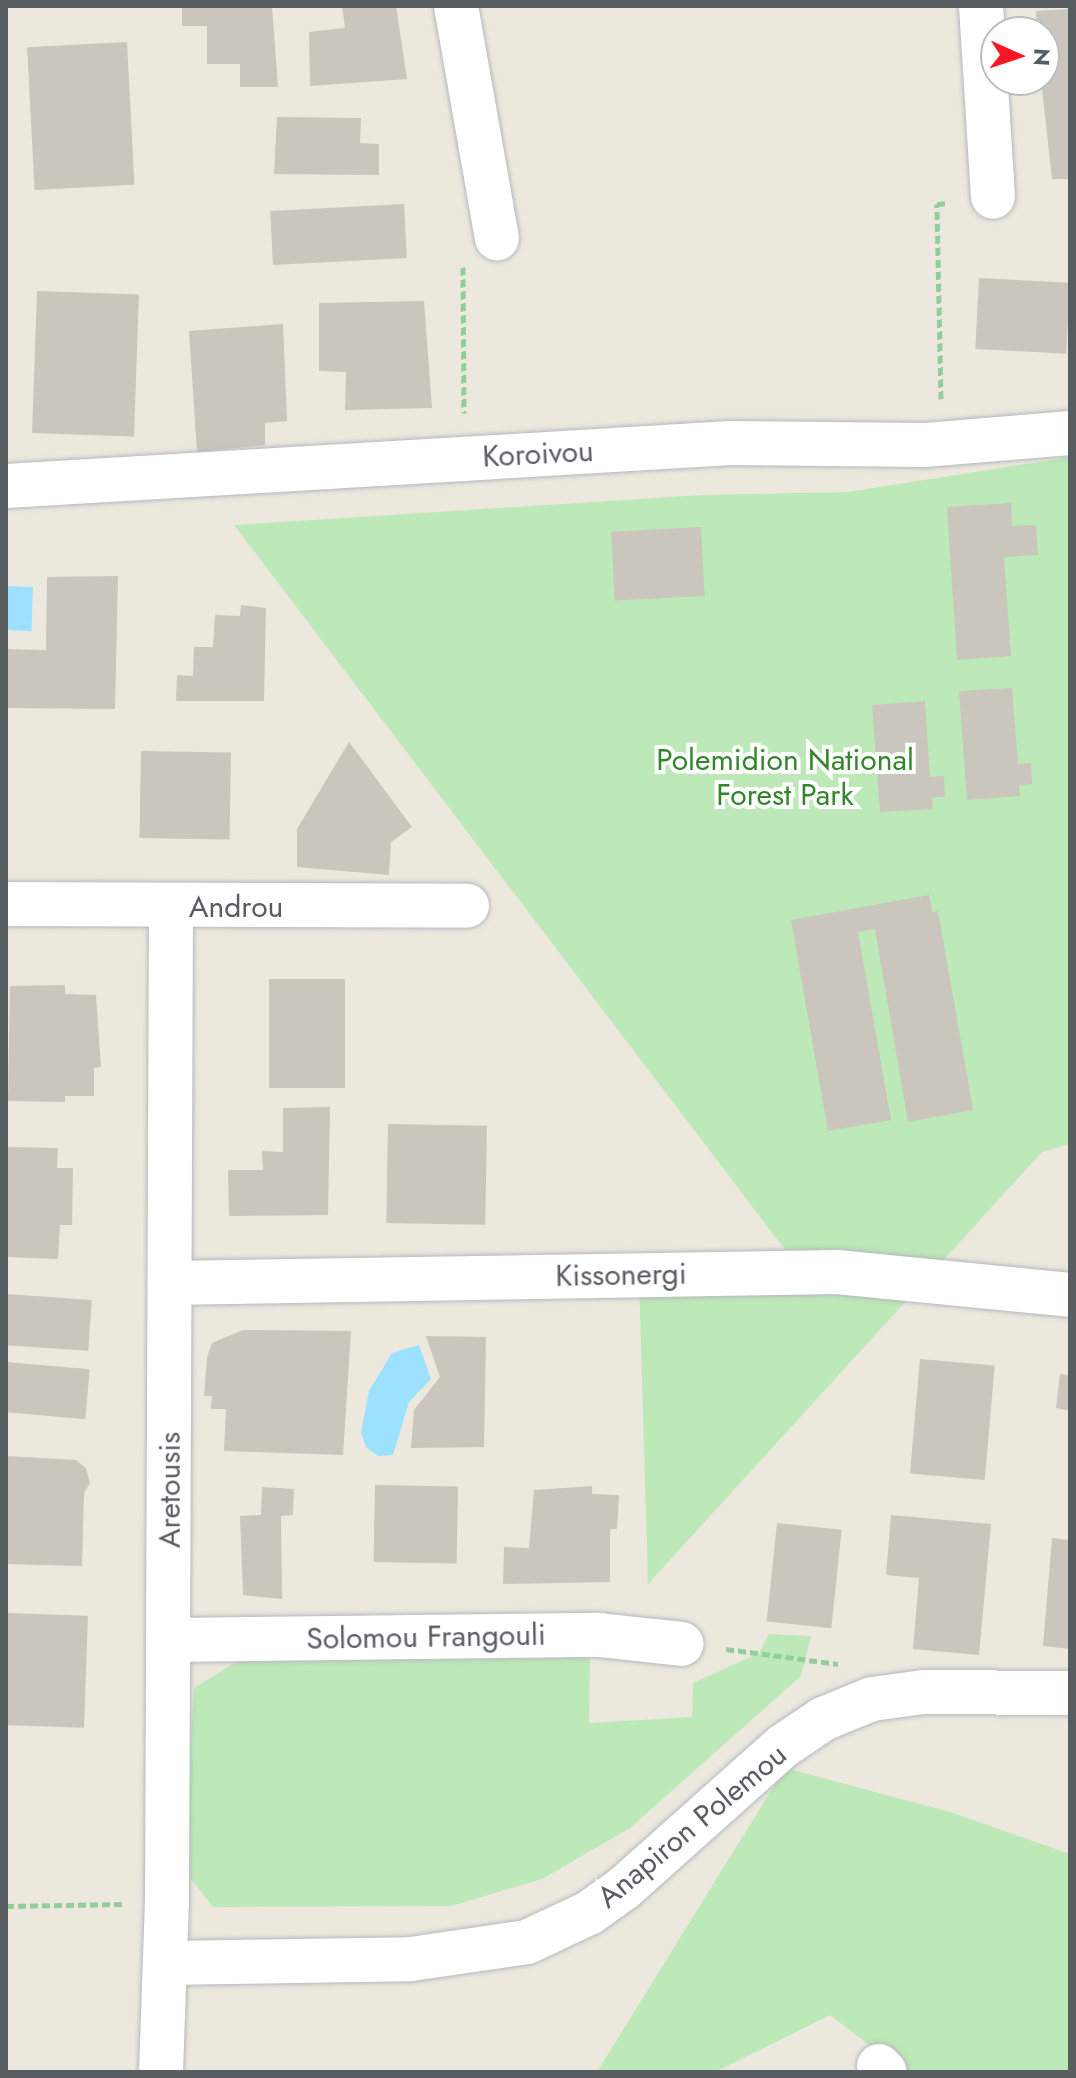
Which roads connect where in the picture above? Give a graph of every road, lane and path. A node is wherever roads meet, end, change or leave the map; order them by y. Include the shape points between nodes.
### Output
1 (456, 6) edge
2 (981, 6) edge
3 (993, 197) joint
4 (497, 238) joint
5 (1070, 433) edge
6 (942, 444) junction
7 (464, 458) junction
8 (6, 486) edge
9 (6, 904) edge
10 (467, 906) dead end
11 (171, 908) junction
12 (170, 1283) junction
13 (1070, 1295) edge
14 (169, 1640) junction
15 (682, 1644) joint
16 (1070, 1693) edge
17 (855, 1706) junction
18 (167, 1904) junction
19 (6, 1906) edge
20 (166, 1963) junction
21 (161, 2072) edge

1 - 4 street
2 - 3 street
3 - 6 path via 937,204
4 - 7 path via 462,235
5 - 6 street, Koroivou
6 - 7 street, Koroivou via 731,443
7 - 8 street, Koroivou
9 - 11 street, Androu
10 - 11 street, Androu
11 - 12 street, Aretousis
12 - 13 street, Kissonergi via 837,1272
12 - 14 street, Aretousis
14 - 15 street, Solomou Frangouli via 599,1635
14 - 18 street, Aretousis
15 - 17 path via 837,1661
16 - 17 street, Anapiron Polemou via 924,1692
17 - 20 street, Anapiron Polemou via 783,1746 624,1888 589,1913 527,1942 411,1959
18 - 19 path
18 - 20 street, Aretousis
20 - 21 street, Aretousis

